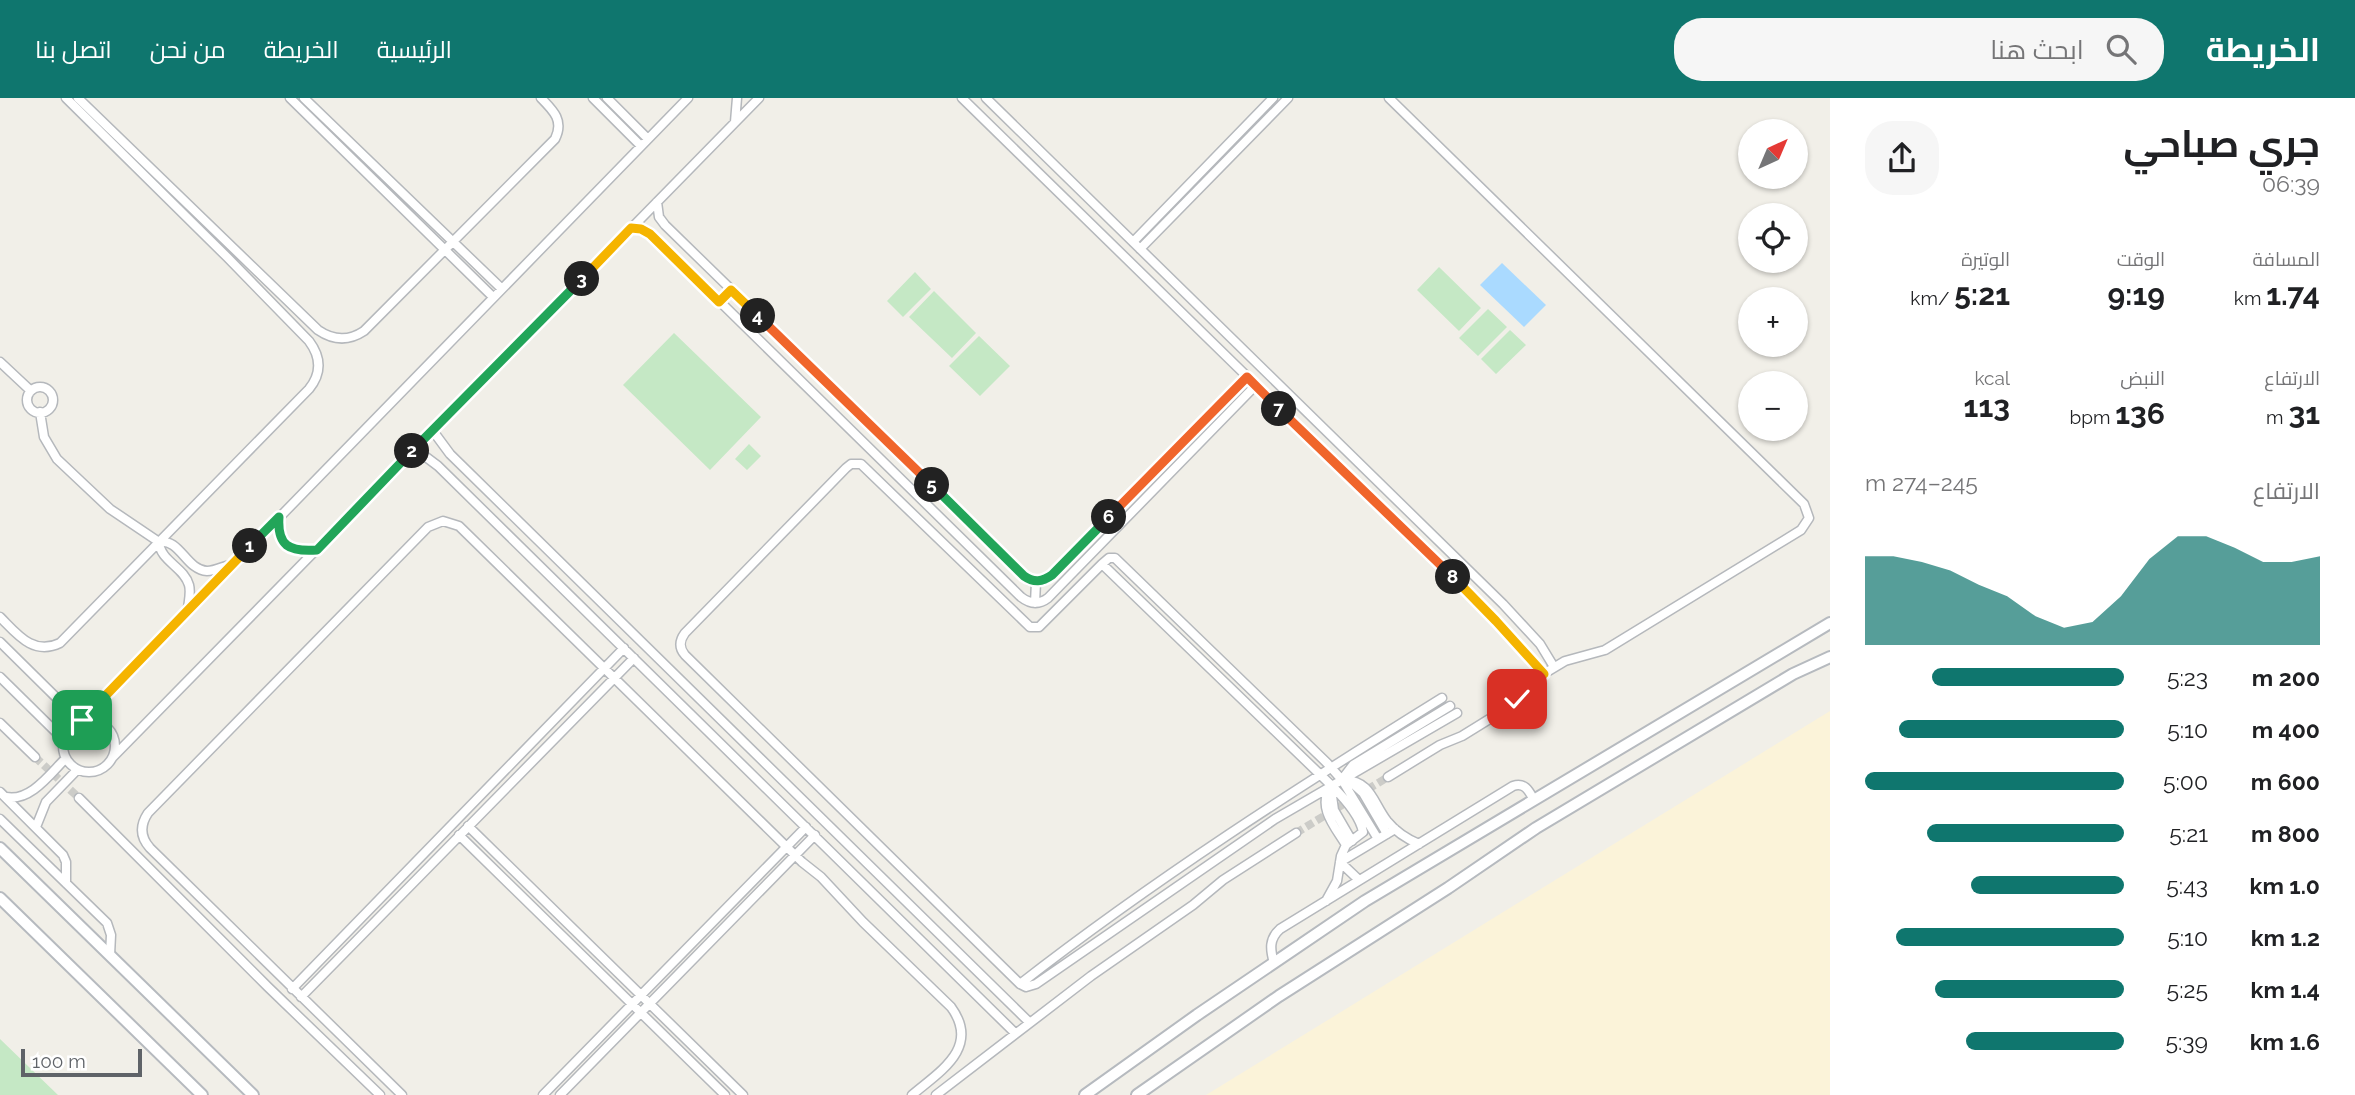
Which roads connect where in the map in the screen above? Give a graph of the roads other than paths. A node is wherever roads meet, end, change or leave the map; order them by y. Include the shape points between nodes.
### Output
1 (66, 98) edge
2 (78, 98) edge
3 (290, 98) edge
4 (304, 98) edge
5 (541, 98) edge
6 (593, 98) edge
7 (607, 98) edge
8 (688, 98) edge
9 (737, 98) edge
10 (759, 98) edge
11 (986, 98) edge
12 (1273, 98) edge
13 (1289, 98) edge
14 (1389, 98) edge
15 (966, 99) edge
16 (735, 122) junction
17 (648, 139) junction
18 (641, 146) junction
19 (657, 202) junction
20 (631, 228) junction
21 (1133, 242) junction
22 (453, 243) junction
23 (1140, 249) junction
24 (444, 251) junction
25 (502, 289) junction
26 (731, 290) junction
27 (494, 297) junction
28 (719, 302) junction
29 (1214, 321) junction
30 (1203, 334) junction
31 (0, 362) edge
32 (1247, 377) junction
33 (1256, 386) junction
34 (31, 391) junction
35 (40, 412) junction
36 (433, 430) junction
37 (1340, 444) junction
38 (412, 452) junction
39 (1328, 457) junction
40 (279, 517) junction
41 (159, 542) junction
42 (540, 544) junction
43 (317, 550) junction
44 (528, 556) junction
45 (1004, 556) junction
46 (188, 560) junction
47 (232, 564) junction
48 (1102, 564) junction
49 (993, 569) junction
50 (179, 570) junction
51 (1036, 582) junction
52 (1034, 603) junction
53 (188, 609) junction
54 (1513, 615) junction
55 (0, 617) edge
56 (1830, 623) edge
57 (1502, 627) junction
58 (0, 642) edge
59 (624, 648) junction
60 (1830, 657) edge
61 (634, 658) junction
62 (1554, 667) junction
63 (604, 668) junction
64 (1544, 674) junction
65 (0, 677) edge
66 (614, 678) junction
67 (1442, 698) dead end
68 (1453, 710) dead end
69 (720, 719) junction
70 (81, 721) junction
71 (0, 723) edge
72 (709, 731) junction
73 (63, 739) junction
74 (35, 757) tunnel mouth
75 (112, 758) junction
76 (65, 759) junction
77 (1332, 768) junction
78 (77, 770) junction
79 (1321, 776) junction
80 (1388, 777) tunnel mouth
81 (1342, 780) junction
82 (1332, 786) junction
83 (1299, 789) junction
84 (33, 790) junction
85 (2, 794) edge
86 (79, 798) tunnel mouth
87 (1534, 800) junction
88 (46, 802) junction
89 (1305, 802) junction
90 (0, 819) edge
91 (468, 826) junction
92 (36, 827) junction
93 (806, 827) junction
94 (1391, 832) junction
95 (1296, 833) tunnel mouth
96 (459, 835) junction
97 (815, 835) junction
98 (1378, 839) junction
99 (1349, 843) junction
100 (1419, 844) junction
101 (786, 846) junction
102 (0, 848) edge
103 (795, 855) junction
104 (1340, 862) junction
105 (1359, 880) junction
106 (66, 883) junction
107 (0, 898) edge
108 (1326, 901) junction
109 (361, 918) junction
110 (929, 923) junction
111 (369, 927) junction
112 (1083, 935) junction
113 (917, 936) junction
114 (1090, 947) junction
115 (110, 955) junction
116 (1274, 963) junction
117 (1020, 984) junction
118 (292, 989) junction
119 (641, 995) junction
120 (301, 997) junction
121 (632, 1004) junction
122 (650, 1004) junction
123 (641, 1013) junction
124 (1029, 1022) junction
125 (1015, 1033) junction
126 (202, 1095) edge
127 (253, 1095) edge
128 (380, 1095) edge
129 (402, 1095) edge
130 (543, 1095) edge
131 (561, 1095) edge
132 (725, 1095) edge
133 (743, 1095) edge
134 (912, 1095) edge
135 (936, 1095) edge
136 (1085, 1095) edge
137 (1137, 1095) edge

1 - 41 street via 237,266 318,356 318,374 309,389
2 - 24 street via 325,335 349,338 364,331
3 - 24 street
4 - 22 street
5 - 22 street via 558,118 555,139
6 - 18 street
7 - 17 street
8 - 17 street
9 - 16 street
10 - 16 street
11 - 21 street
12 - 21 street
13 - 23 street
14 - 62 street via 1809,513 1801,530 1640,629 1601,652 1576,656
15 - 30 street
16 - 19 street
17 - 18 street
18 - 25 street
19 - 20 street
19 - 26 street via 662,221
20 - 28 street via 650,234
20 - 36 street
21 - 23 street
22 - 24 street
22 - 25 street
23 - 29 street
24 - 27 street
25 - 27 street
26 - 28 street
26 - 45 street
27 - 40 street
28 - 49 street
29 - 30 street
29 - 37 street
30 - 32 street
31 - 34 street
32 - 33 street
32 - 51 street via 1052,575
33 - 39 street
33 - 52 street via 1048,598
34 - 35 street via 29,405
34 - 35 street via 41,387 52,396 50,407
35 - 41 street via 44,437 57,459 110,509
36 - 38 street
36 - 42 street via 444,449
37 - 39 street
37 - 54 street
38 - 43 street
38 - 44 street via 435,463
39 - 57 street
40 - 43 street via 279,534 285,544 300,551
40 - 47 street
41 - 46 street via 173,544
41 - 50 street via 162,553
41 - 55 street via 54,646 32,646
42 - 44 street
42 - 69 street
43 - 75 street
44 - 59 street
45 - 49 street
45 - 51 street
46 - 47 street via 204,570
46 - 50 street
47 - 53 street
48 - 77 street via 1109,558 1118,560
48 - 79 street
48 - 117 street via 1040,627 1030,627 866,468 854,464 681,640 685,655
49 - 52 street
50 - 53 street via 189,585
51 - 52 street
53 - 70 street
54 - 57 street
54 - 62 street
56 - 87 main road
57 - 64 street
58 - 70 street
59 - 61 street
59 - 63 street
60 - 137 main road via 1793,674 1536,828
61 - 66 street
61 - 72 street
62 - 64 street
63 - 66 street
63 - 109 street
63 - 118 street via 459,526 436,522 148,813 142,826 146,844
64 - 80 street via 1504,710
65 - 73 street
66 - 91 street
66 - 101 street
67 - 77 street
68 - 81 street
69 - 72 street
69 - 110 street
70 - 73 street via 69,728
70 - 75 street via 97,721 109,729 115,743
71 - 74 street
72 - 93 street
73 - 76 street
75 - 78 street via 97,771
76 - 78 street
76 - 84 street
77 - 79 street
77 - 81 street
78 - 88 street
79 - 82 street
79 - 83 street
81 - 82 street
81 - 94 street via 1366,787
81 - 98 street
82 - 89 street
82 - 99 street via 1325,806
82 - 99 street via 1363,828
83 - 89 street
83 - 112 street
84 - 85 street via 17,798
84 - 88 street
85 - 92 street
86 - 128 street
87 - 100 street via 1525,786 1516,785
87 - 116 main road via 1365,901
88 - 92 street
89 - 114 street
90 - 106 street
91 - 96 street
91 - 119 street
92 - 106 street via 64,855
93 - 97 street
93 - 101 street
94 - 98 street
94 - 100 street
95 - 124 street via 1223,880
96 - 111 street
96 - 121 street
97 - 103 street
97 - 113 street
98 - 104 street
99 - 104 street
100 - 105 street
101 - 103 street
101 - 119 street
102 - 115 main road
103 - 122 street
103 - 134 street via 958,1018 961,1036 956,1054
104 - 105 street
104 - 108 street via 1337,881
105 - 108 street
106 - 115 street via 107,923
107 - 126 main road
108 - 116 street via 1275,934 1270,945
109 - 111 street
109 - 118 street
110 - 113 street
110 - 124 street
111 - 120 street
112 - 114 street
112 - 117 street
113 - 125 street
114 - 117 street via 1033,986
115 - 127 main road
116 - 136 main road
118 - 120 street
119 - 121 street
119 - 122 street
120 - 129 street
121 - 123 street
121 - 130 street
122 - 123 street
122 - 133 street
123 - 131 street
123 - 132 street
124 - 125 street
125 - 135 street

